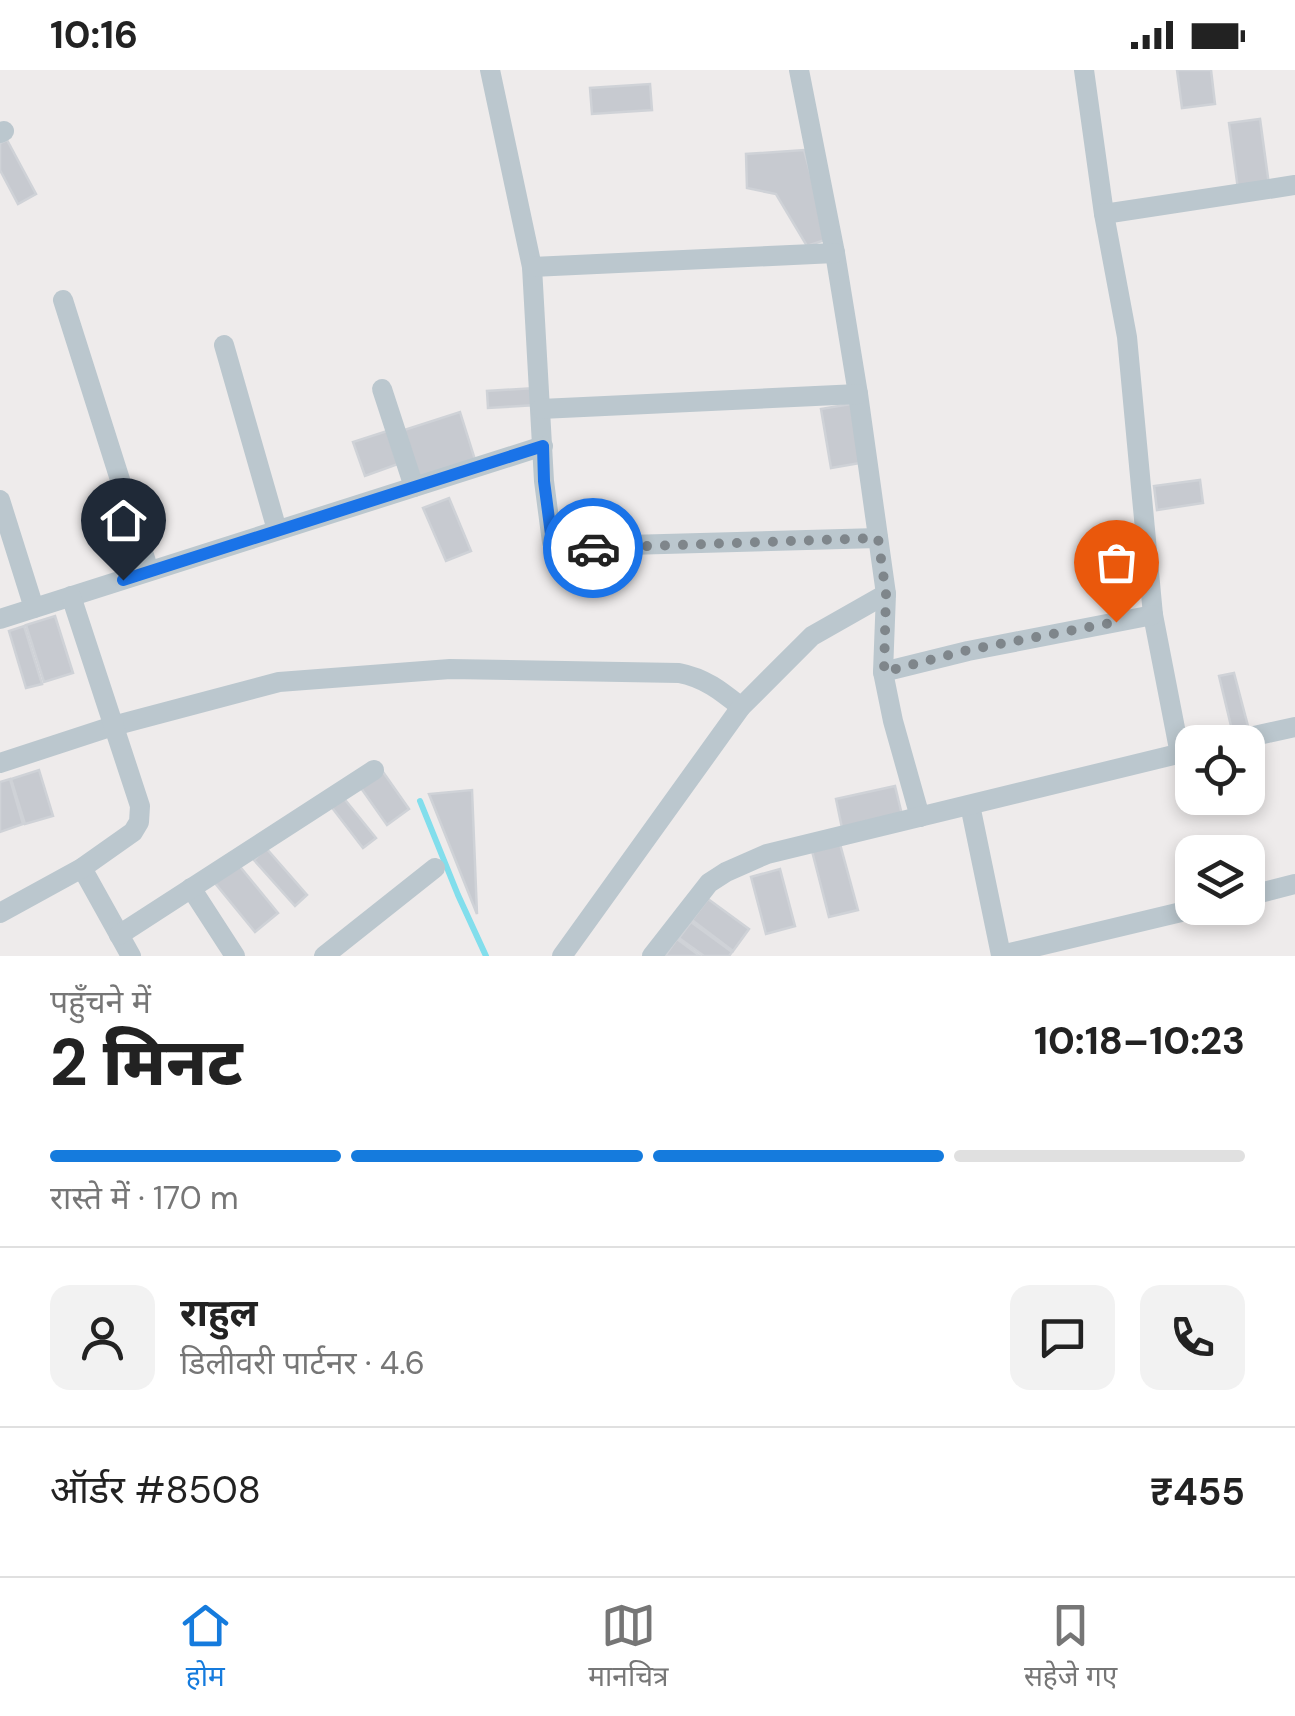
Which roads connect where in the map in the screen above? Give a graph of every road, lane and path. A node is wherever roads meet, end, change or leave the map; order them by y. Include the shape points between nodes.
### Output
1 (490, 70) edge
2 (799, 70) edge
3 (1084, 70) edge
4 (1295, 184) edge
5 (1104, 214) junction
6 (835, 253) junction
7 (532, 268) junction
8 (63, 300) dead end
9 (224, 346) dead end
10 (382, 389) dead end
11 (858, 394) junction
12 (541, 409) junction
13 (543, 446) junction
14 (414, 487) junction
15 (0, 500) edge
16 (278, 530) junction
17 (878, 538) junction
18 (150, 571) junction
19 (886, 594) junction
20 (71, 596) junction
21 (34, 608) junction
22 (1153, 615) junction
23 (0, 618) edge
24 (884, 672) junction
25 (741, 707) junction
26 (1179, 725) edge
27 (114, 726) junction
28 (1295, 726) edge
29 (1265, 733) edge
30 (1175, 755) edge
31 (0, 763) edge
32 (374, 770) dead end
33 (970, 805) junction
34 (920, 817) junction
35 (82, 868) junction
36 (435, 868) dead end
37 (1295, 884) edge
38 (191, 888) junction
39 (1265, 892) edge
40 (0, 913) edge
41 (1175, 913) edge
42 (120, 935) junction
43 (131, 956) edge
44 (235, 956) edge
45 (324, 956) edge
46 (562, 956) edge
47 (652, 956) edge

1 - 7 street
2 - 6 street
3 - 5 street
4 - 5 street
5 - 22 street via 1127,337
6 - 7 street
6 - 11 street
7 - 12 street
8 - 18 street
9 - 16 street
10 - 14 street
11 - 12 street
11 - 17 street
12 - 13 street
13 - 14 street
13 - 17 street via 555,548
14 - 16 street
15 - 21 street
16 - 18 street
17 - 19 street
18 - 20 street
19 - 24 street
19 - 25 street via 812,636
20 - 21 street
20 - 27 street
21 - 23 street
22 - 24 street
22 - 26 street
24 - 34 street
25 - 27 street via 714,685 679,673 450,669 280,682
25 - 46 street
27 - 31 street
27 - 35 street via 139,822
28 - 29 street
30 - 33 street
32 - 38 street
33 - 34 street
33 - 41 street via 1001,955
34 - 47 street via 767,854 726,872 709,883
35 - 40 street
35 - 42 street
36 - 45 street
37 - 39 street
38 - 42 street
38 - 44 street
42 - 43 street

